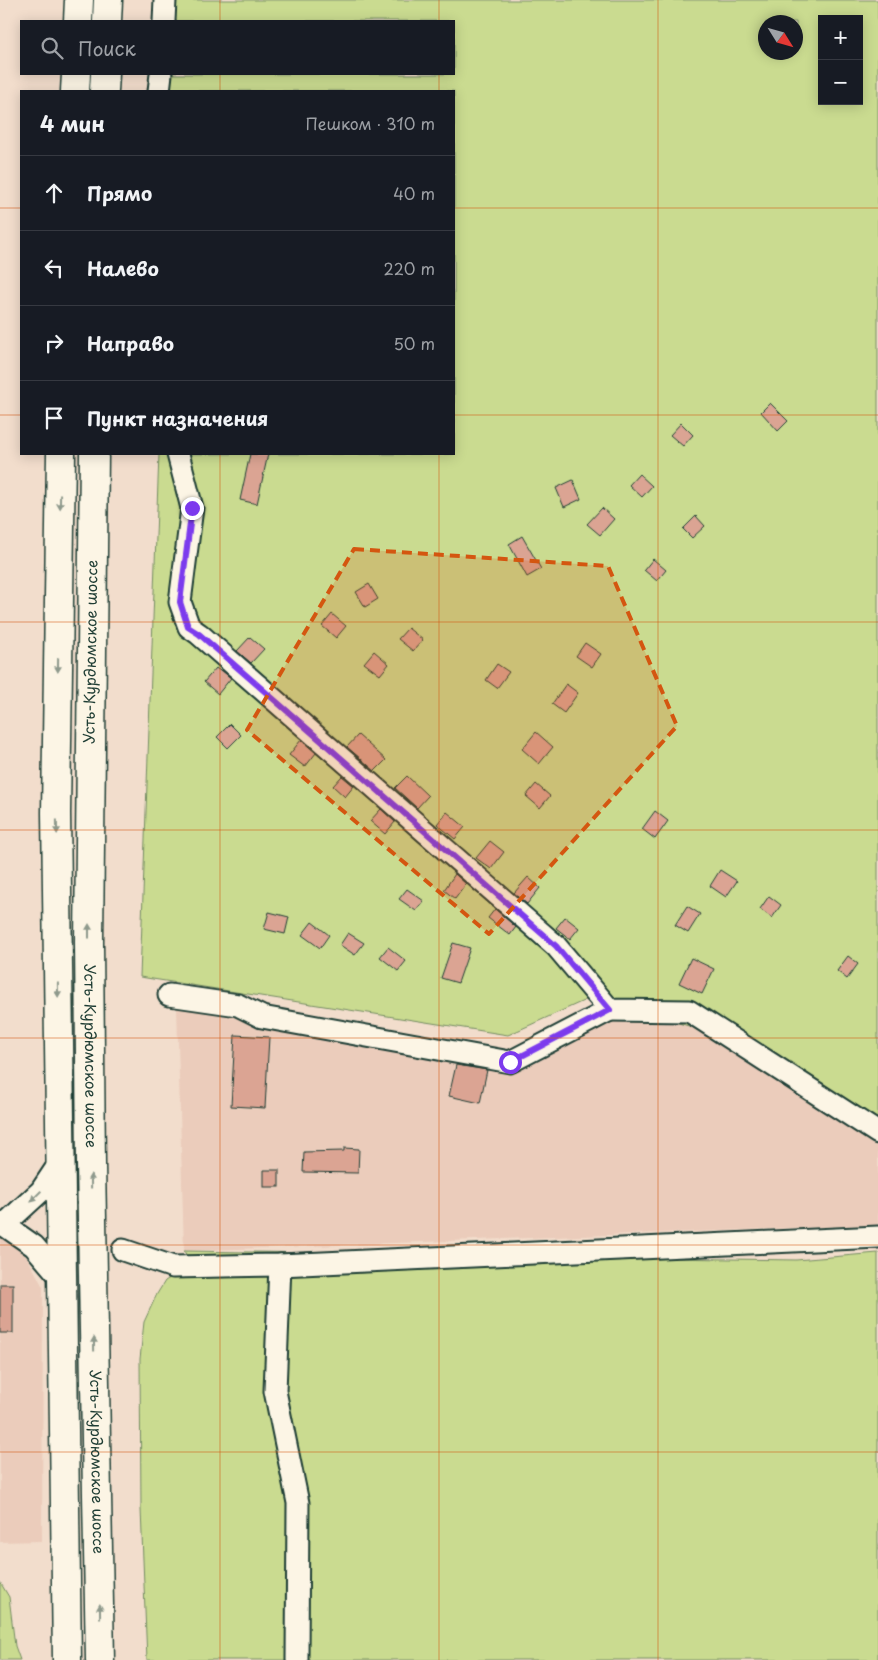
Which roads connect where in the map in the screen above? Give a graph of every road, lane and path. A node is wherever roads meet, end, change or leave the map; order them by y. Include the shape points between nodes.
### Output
1 (79, 0) edge
2 (108, 0) edge
3 (164, 0) edge
4 (78, 20) edge
5 (107, 20) edge
6 (164, 20) edge
7 (76, 75) edge
8 (105, 75) edge
9 (161, 75) edge
10 (75, 90) edge
11 (104, 90) edge
12 (159, 90) edge
13 (61, 455) edge
14 (94, 455) edge
15 (178, 455) edge
16 (169, 995) dead end
17 (610, 1010) junction
18 (878, 1133) edge
19 (61, 1161) junction
20 (2, 1225) edge
21 (878, 1237) edge
22 (123, 1250) dead end
23 (280, 1265) junction
24 (63, 1280) junction
25 (67, 1660) edge
26 (100, 1660) edge
27 (297, 1660) edge

1 - 4 main road
2 - 5 main road
3 - 6 street
7 - 10 main road
8 - 11 main road
9 - 12 street
13 -> 19 main road, Усть-Курдюмское шоссе via 56,823
26 -> 14 main road, Усть-Курдюмское шоссе via 89,951
15 - 17 street via 192,508 180,602 188,627 556,946
16 - 17 street via 238,1004 262,1017 510,1062
17 - 18 street via 689,1011
19 -> 20 street via 41,1191
19 - 24 main road, Усть-Курдюмское шоссе
20 - 24 street via 34,1246
21 - 23 street
22 - 23 street via 173,1267
23 - 27 street via 275,1391 298,1503
24 - 25 main road, Усть-Курдюмское шоссе

